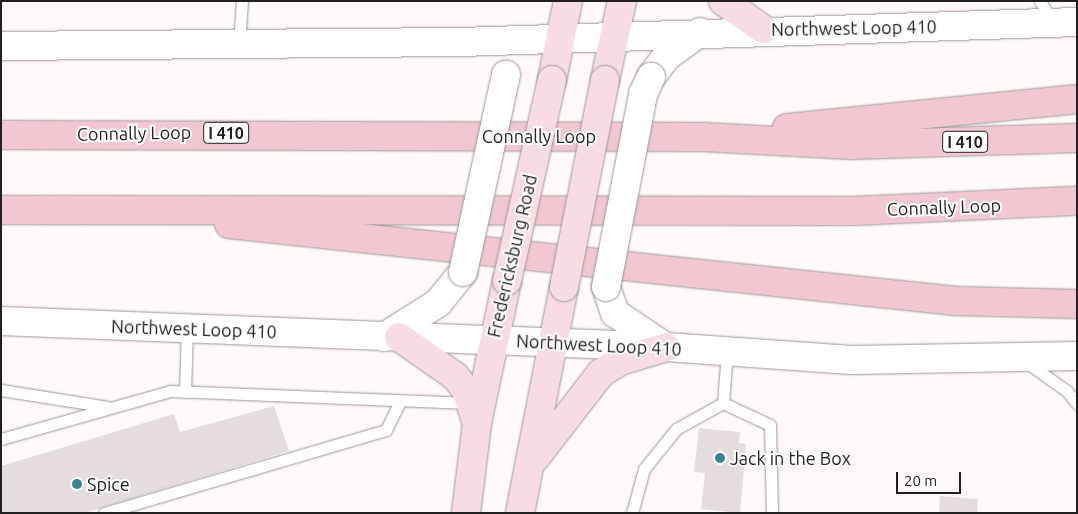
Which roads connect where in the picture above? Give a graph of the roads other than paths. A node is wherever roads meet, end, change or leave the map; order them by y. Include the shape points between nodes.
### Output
1 (242, 1) edge
2 (568, 1) edge
3 (622, 1) edge
4 (723, 1) edge
5 (1057, 15) edge
6 (763, 29) junction
7 (700, 32) junction
8 (614, 35) junction
9 (561, 36) junction
10 (461, 42) junction
11 (239, 44) junction
12 (1, 46) edge
13 (1077, 99) edge
14 (1, 134) edge
15 (703, 137) junction
16 (1077, 138) edge
17 (1077, 201) edge
18 (1, 210) edge
19 (83, 210) junction
20 (1077, 304) edge
21 (1, 322) edge
22 (187, 327) junction
23 (392, 337) junction
24 (493, 339) junction
25 (552, 343) junction
26 (666, 347) junction
27 (727, 352) junction
28 (1077, 356) edge
29 (1018, 357) junction
30 (1, 390) edge
31 (185, 392) junction
32 (400, 401) junction
33 (723, 404) junction
34 (1077, 404) edge
35 (113, 407) junction
36 (474, 413) junction
37 (1, 439) edge
38 (529, 466) junction
39 (104, 513) edge
40 (466, 513) edge
41 (520, 513) edge
42 (632, 513) edge
43 (772, 513) edge

1 - 11 lane
2 - 9 main road, Fredericksburg Road
3 - 8 main road
4 - 6 main road
5 - 6 main road, Northwest Loop 410
6 - 7 main road, Northwest Loop 410
7 - 8 main road, Northwest Loop 410
7 - 26 main road, bridge via 666,57 643,94 606,287 615,313
8 - 9 main road, Northwest Loop 410
8 - 25 main road, bridge
9 - 10 main road, Northwest Loop 410
9 - 24 main road, Fredericksburg Road, bridge
10 - 11 main road, Northwest Loop 410
10 - 23 main road, bridge via 489,52 506,75 463,272 438,303
11 - 12 main road, Northwest Loop 410
13 - 15 highway
14 - 15 highway, Connally Loop / I 410
15 - 16 highway, Connally Loop / I 410 via 852,145
17 - 19 highway, Connally Loop via 844,211
18 - 19 highway, Connally Loop
19 - 20 highway via 956,301
21 - 22 main road, Northwest Loop 410
22 - 23 main road, Northwest Loop 410
22 - 31 lane
23 - 24 main road, Northwest Loop 410
23 - 36 main road via 443,365
24 - 25 main road, Northwest Loop 410
24 - 36 main road, Fredericksburg Road
25 - 26 main road, Northwest Loop 410
25 - 38 main road
26 - 27 main road, Northwest Loop 410
26 - 38 main road via 620,361 601,373 554,428
27 - 29 main road, Northwest Loop 410 via 852,360
27 - 33 lane
28 - 29 main road, Northwest Loop 410
29 - 34 lane via 1067,391
30 - 35 lane
31 - 32 lane
31 - 35 lane via 171,391
32 - 36 lane
32 - 39 lane via 386,430
33 - 42 lane via 676,429 644,469
33 - 43 lane via 770,425
35 - 37 lane
36 - 40 main road, Fredericksburg Road
38 - 41 main road

